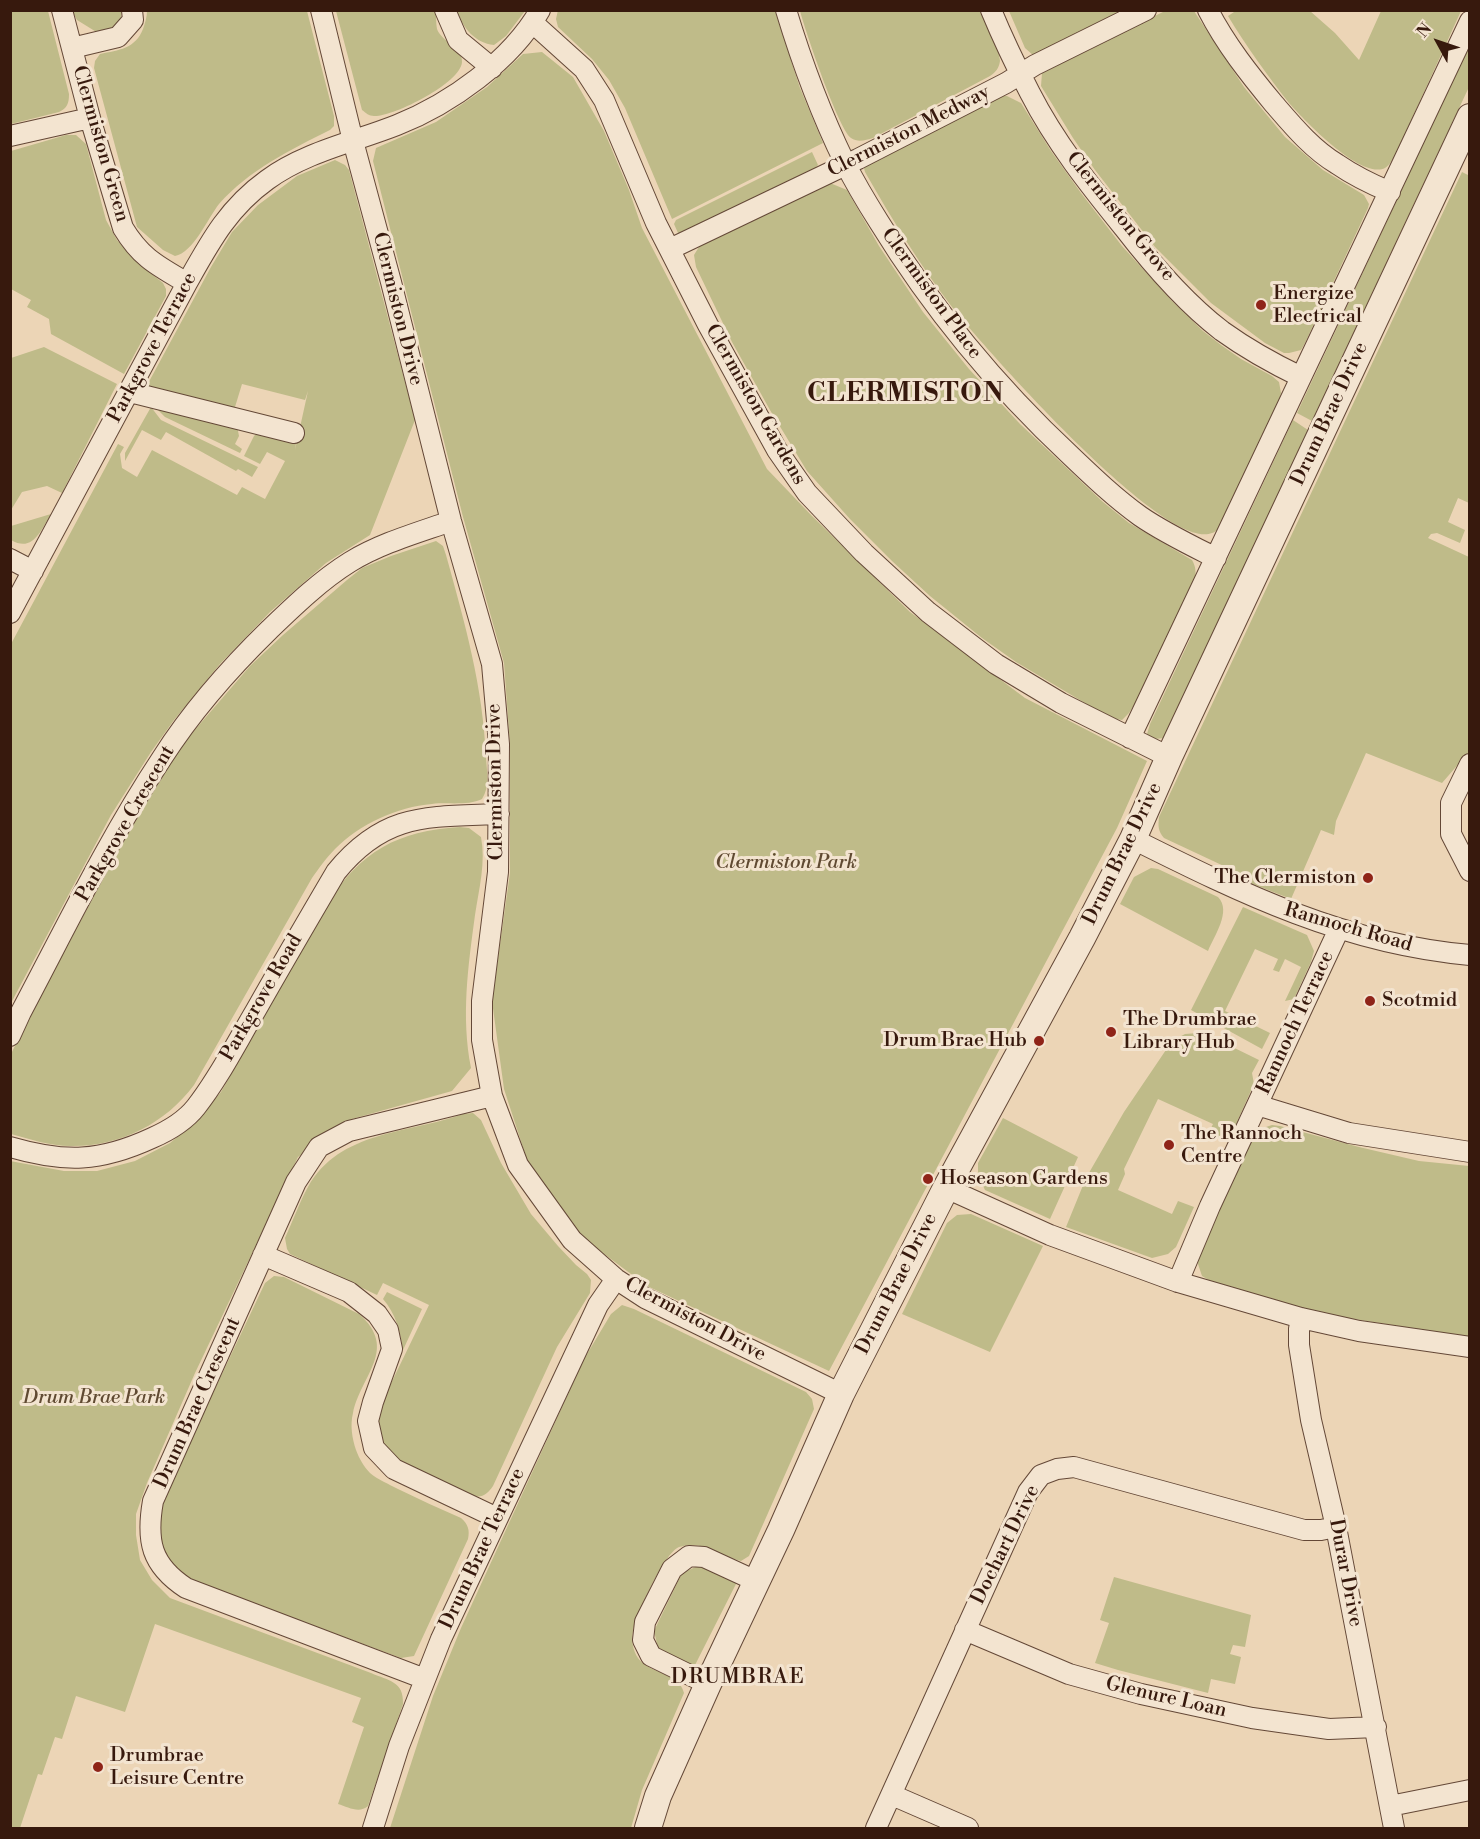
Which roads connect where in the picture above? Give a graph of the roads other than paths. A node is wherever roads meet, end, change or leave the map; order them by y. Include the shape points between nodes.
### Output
1 (62, 10) edge
2 (132, 10) edge
3 (321, 10) edge
4 (445, 10) edge
5 (786, 10) edge
6 (992, 10) edge
7 (1146, 10) edge
8 (1209, 10) edge
9 (537, 17) edge
10 (1470, 21) edge
11 (72, 48) junction
12 (492, 68) junction
13 (1021, 73) junction
14 (1470, 117) edge
15 (90, 118) junction
16 (10, 136) edge
17 (353, 141) junction
18 (845, 165) junction
19 (1390, 192) junction
20 (670, 249) junction
21 (187, 283) junction
22 (1301, 377) junction
23 (129, 392) junction
24 (294, 433) dead end
25 (451, 521) junction
26 (1216, 558) junction
27 (10, 559) edge
28 (33, 571) junction
29 (10, 613) edge
30 (1130, 738) junction
31 (1169, 757) junction
32 (1470, 764) edge
33 (500, 814) junction
34 (1133, 839) junction
35 (1470, 871) edge
36 (1340, 929) junction
37 (1470, 955) edge
38 (10, 1036) edge
39 (492, 1096) junction
40 (1257, 1105) junction
41 (10, 1147) edge
42 (1470, 1152) edge
43 (946, 1188) junction
44 (263, 1255) junction
45 (616, 1279) junction
46 (1178, 1282) junction
47 (1301, 1318) junction
48 (1470, 1347) edge
49 (841, 1394) junction
50 (497, 1518) junction
51 (1336, 1527) junction
52 (756, 1581) junction
53 (965, 1630) junction
54 (424, 1679) junction
55 (708, 1684) junction
56 (1376, 1727) junction
57 (1470, 1790) edge
58 (892, 1795) junction
59 (1390, 1806) junction
60 (372, 1828) edge
61 (648, 1828) edge
62 (876, 1828) edge
63 (968, 1828) edge
64 (1395, 1828) edge

1 - 11 street, Clermiston Green
2 - 11 street, Clermiston Green via 133,20 118,37
3 - 17 street, Clermiston Drive
4 - 12 street via 458,40
5 - 18 street, Clermiston Place via 823,116
6 - 13 street, Clermiston Grove
7 - 13 street, Clermiston Medway
8 - 19 street via 1240,61 1303,135 1335,164
9 - 12 street, Parkgrove Terrace
9 - 20 street, Clermiston Gardens via 584,69 604,100
10 - 19 street
11 - 15 street, Clermiston Green
12 - 17 street, Parkgrove Terrace via 443,104
13 - 18 street, Clermiston Medway
13 - 22 street, Clermiston Grove via 1060,143 1147,257 1221,330
14 - 31 street, Drum Brae Drive
15 - 16 street
15 - 21 street, Clermiston Green via 123,228 147,259
17 - 21 street, Parkgrove Terrace via 290,166 254,190 224,220
17 - 25 street, Clermiston Drive
18 - 20 street, Clermiston Medway
18 - 26 street, Clermiston Place via 897,252 946,320 1036,424 1141,516
19 - 22 street
20 - 30 street, Clermiston Gardens via 777,450 807,493 928,612 996,664
21 - 23 street, Parkgrove Terrace
22 - 26 street
23 - 24 street
23 - 28 street, Parkgrove Terrace
25 - 33 street, Clermiston Drive via 492,664
25 - 38 street, Parkgrove Crescent via 383,545 350,562 315,587 244,654 186,724 136,798
26 - 30 street
27 - 28 street
28 - 29 street, Parkgrove Terrace
30 - 31 street, Clermiston Gardens
31 - 34 street, Drum Brae Drive
32 - 35 street via 1450,803 1451,834
33 - 39 street, Clermiston Drive via 498,872 482,1001 482,1040
33 - 41 street, Parkgrove Road via 421,818 381,832 348,856 218,1075 181,1122 132,1148 104,1156 57,1157
34 - 36 street, Rannoch Road via 1268,904
34 - 43 street, Drum Brae Drive
36 - 37 street, Rannoch Road via 1432,952
36 - 40 street, Rannoch Terrace
39 - 44 street, Drum Brae Crescent via 349,1131 319,1147 296,1182
39 - 45 street, Clermiston Drive via 518,1165 572,1240
40 - 42 street via 1349,1133
40 - 46 street, Rannoch Terrace
43 - 46 street via 1050,1235
43 - 49 street, Drum Brae Drive
44 - 50 street via 349,1292 377,1314 388,1330 392,1348 368,1421 374,1448 394,1469
44 - 54 street, Drum Brae Crescent via 153,1502 149,1522 156,1559 172,1579 186,1588
45 - 49 street, Clermiston Drive via 645,1298
45 - 50 street, Drum Brae Terrace via 598,1305
46 - 47 street
47 - 48 street via 1359,1331
47 - 51 street, Durar Drive via 1299,1345 1311,1420
49 - 52 street, Drum Brae Drive
50 - 54 street, Drum Brae Terrace
51 - 53 street, Dochart Drive via 1304,1530 1074,1467 1057,1469 1041,1474 1028,1492
51 - 56 street, Durar Drive
52 - 55 street, Drum Brae Drive
52 - 55 street via 704,1557 689,1556 672,1569 645,1622 642,1640 651,1656
53 - 56 street, Glenure Loan via 1069,1674 1141,1694 1252,1718 1329,1729
53 - 58 street, Dochart Drive
54 - 60 street, Drum Brae Terrace
55 - 61 street, Drum Brae Drive via 658,1796
56 - 59 street, Durar Drive
57 - 59 street
58 - 62 street, Dochart Drive
58 - 63 street
59 - 64 street, Durar Drive

